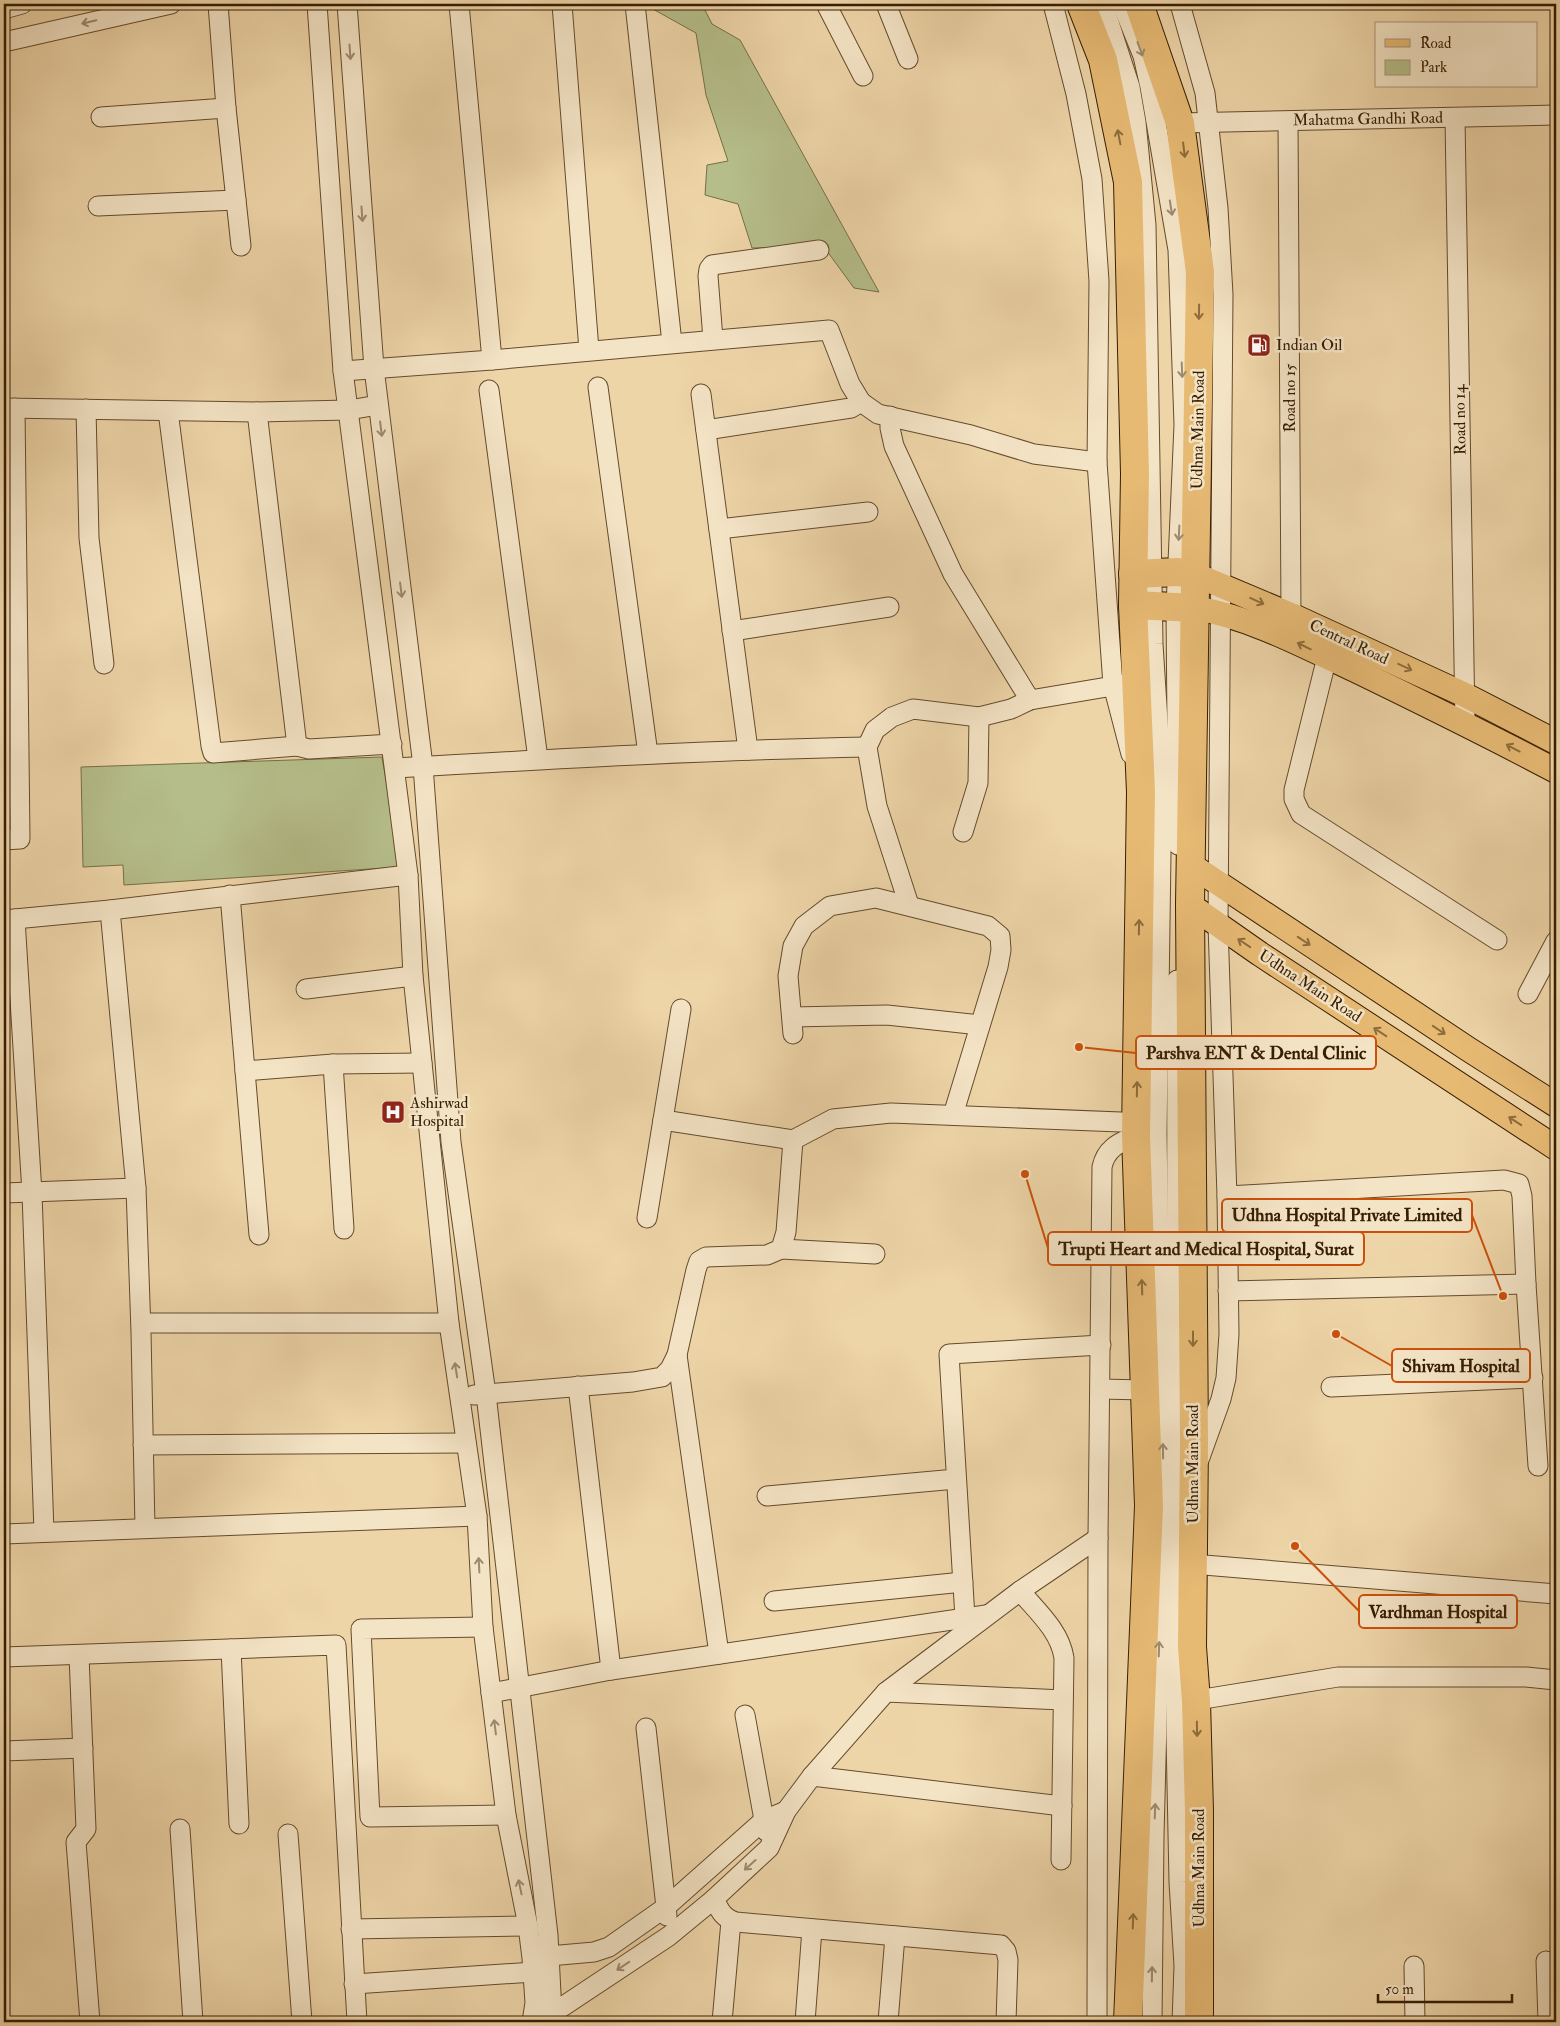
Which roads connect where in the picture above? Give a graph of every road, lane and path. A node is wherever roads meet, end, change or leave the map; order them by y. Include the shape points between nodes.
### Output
1 (22, 4) edge
2 (171, 4) edge
3 (218, 4) edge
4 (317, 4) edge
5 (347, 4) edge
6 (460, 4) edge
7 (562, 4) edge
8 (635, 4) edge
9 (826, 4) edge
10 (886, 4) edge
11 (1053, 4) edge
12 (1081, 4) edge
13 (1103, 4) edge
14 (1122, 4) edge
15 (1139, 4) edge
16 (1180, 4) edge
17 (4, 9) edge
18 (4, 42) edge
19 (908, 59) dead end
20 (863, 76) dead end
21 (226, 108) junction
22 (1556, 115) edge
23 (101, 117) dead end
24 (1455, 118) junction
25 (1288, 121) junction
26 (1180, 123) junction
27 (1209, 123) junction
28 (236, 200) junction
29 (98, 206) dead end
30 (241, 246) dead end
31 (819, 250) dead end
32 (713, 339) junction
33 (672, 343) junction
34 (589, 350) junction
35 (492, 360) junction
36 (374, 368) junction
37 (342, 370) junction
38 (598, 387) dead end
39 (489, 390) dead end
40 (701, 394) dead end
41 (861, 402) junction
42 (378, 405) junction
43 (10, 408) edge
44 (86, 409) junction
45 (168, 410) junction
46 (349, 410) junction
47 (257, 412) junction
48 (890, 416) junction
49 (706, 430) junction
50 (1097, 462) junction
51 (868, 512) dead end
52 (719, 529) junction
53 (1176, 575) junction
54 (889, 607) dead end
55 (1176, 608) junction
56 (1291, 615) junction
57 (732, 630) junction
58 (1327, 657) junction
59 (10, 661) edge
60 (104, 664) dead end
61 (1125, 684) junction
62 (1465, 695) junction
63 (1030, 700) junction
64 (979, 717) junction
65 (1466, 723) junction
66 (1556, 742) edge
67 (392, 744) junction
68 (297, 746) junction
69 (866, 747) junction
70 (748, 750) junction
71 (12, 753) edge
72 (648, 754) junction
73 (538, 759) junction
74 (423, 766) junction
75 (395, 768) junction
76 (1556, 771) edge
77 (964, 832) dead end
78 (4, 840) edge
79 (1191, 865) junction
80 (408, 874) junction
81 (1219, 884) junction
82 (230, 895) junction
83 (909, 905) junction
84 (1190, 905) junction
85 (110, 910) junction
86 (9, 920) edge
87 (1218, 925) junction
88 (1497, 940) dead end
89 (1556, 941) edge
90 (413, 976) junction
91 (306, 989) dead end
92 (1528, 994) dead end
93 (681, 1009) dead end
94 (980, 1025) junction
95 (333, 1064) junction
96 (422, 1064) junction
97 (245, 1071) junction
98 (1556, 1105) edge
99 (953, 1116) junction
100 (663, 1120) junction
101 (1184, 1126) junction
102 (1143, 1127) junction
103 (793, 1140) junction
104 (1556, 1148) edge
105 (136, 1188) junction
106 (4, 1193) edge
107 (32, 1193) junction
108 (1228, 1196) junction
109 (647, 1218) dead end
110 (344, 1229) dead end
111 (259, 1235) dead end
112 (781, 1249) junction
113 (875, 1254) dead end
114 (1526, 1284) junction
115 (1228, 1291) junction
116 (141, 1323) junction
117 (449, 1323) junction
118 (1101, 1345) junction
119 (678, 1355) junction
120 (1532, 1378) junction
121 (578, 1386) junction
122 (1331, 1387) dead end
123 (1101, 1389) junction
124 (1145, 1390) junction
125 (486, 1394) junction
126 (460, 1396) junction
127 (466, 1443) junction
128 (142, 1446) junction
129 (1538, 1466) dead end
130 (1193, 1476) junction
131 (956, 1479) junction
132 (767, 1496) dead end
133 (476, 1516) junction
134 (145, 1528) junction
135 (44, 1532) junction
136 (4, 1534) edge
137 (1098, 1538) junction
138 (1192, 1564) junction
139 (963, 1582) junction
140 (1020, 1591) junction
141 (1556, 1594) edge
142 (774, 1601) dead end
143 (989, 1614) junction
144 (965, 1618) junction
145 (483, 1626) junction
146 (232, 1649) junction
147 (719, 1654) junction
148 (79, 1655) junction
149 (4, 1657) edge
150 (611, 1670) junction
151 (1556, 1680) edge
152 (520, 1688) junction
153 (886, 1692) junction
154 (491, 1693) junction
155 (1063, 1700) junction
156 (1168, 1702) junction
157 (744, 1715) dead end
158 (646, 1728) dead end
159 (83, 1748) junction
160 (4, 1751) edge
161 (812, 1776) junction
162 (1062, 1806) junction
163 (786, 1811) junction
164 (506, 1815) junction
165 (764, 1820) junction
166 (239, 1824) dead end
167 (180, 1829) dead end
168 (288, 1834) dead end
169 (769, 1848) junction
170 (1061, 1860) dead end
171 (714, 1898) junction
172 (666, 1907) junction
173 (730, 1920) junction
174 (528, 1926) junction
175 (351, 1929) junction
176 (812, 1929) junction
177 (669, 1936) junction
178 (895, 1936) junction
179 (1546, 1961) dead end
180 (539, 1962) junction
181 (1414, 1966) dead end
182 (354, 1984) junction
183 (547, 2019) edge
184 (90, 2022) edge
185 (193, 2022) edge
186 (302, 2022) edge
187 (357, 2022) edge
188 (532, 2022) edge
189 (722, 2022) edge
190 (805, 2022) edge
191 (888, 2022) edge
192 (1006, 2022) edge
193 (1097, 2022) edge
194 (1128, 2022) edge
195 (1152, 2022) edge
196 (1182, 2022) edge
197 (1199, 2022) edge
198 (1415, 2022) edge
199 (1548, 2022) edge

1 - 17 street
2 -> 18 street
3 - 21 street
4 - 37 street
5 -> 36 street
6 - 35 street
7 - 34 street
8 - 33 street
9 - 20 street
10 - 19 street
11 - 50 street via 1076,94 1092,179 1099,281
53 -> 12 highway via 1135,474 1128,182 1104,60
13 - 53 street via 1130,87 1136,122
14 -> 53 street via 1143,56 1178,250 1184,425
15 - 26 highway, Udhna Main Road
16 - 27 street via 1205,93
21 - 23 street
21 - 28 street
22 - 24 street, Mahatma Gandhi Road
24 - 25 street, Mahatma Gandhi Road
24 - 62 street, Road no 14
25 - 27 street, Mahatma Gandhi Road
25 - 56 street, Road no 15
26 - 27 street, Mahatma Gandhi Road
26 -> 53 highway, Udhna Main Road via 1200,272
27 - 53 street via 1223,294
28 - 29 street
28 - 30 street
31 - 32 street via 712,265 708,276
32 - 33 street
32 - 41 street via 829,330 850,384
33 - 34 street
34 - 35 street
35 - 36 street
36 - 37 street
36 - 42 street
37 - 46 street
38 - 72 street
39 - 73 street
40 - 49 street
41 - 48 street via 878,414
41 - 49 street via 852,408
42 - 46 street
42 -> 74 street
43 - 44 street
43 - 59 street
44 - 45 street
44 - 60 street via 89,538
45 - 47 street
45 - 68 street via 213,753
46 - 47 street
46 - 67 street
47 - 68 street
48 - 50 street via 1034,454
48 - 63 street via 894,446 953,574
49 - 52 street
50 - 61 street
51 - 52 street
52 - 57 street
53 - 55 highway, Udhna Main Road
53 - 55 highway
53 -> 56 main road, Central Road
54 - 57 street
58 -> 55 main road, Central Road via 1291,640
55 - 61 highway
55 - 79 highway, Udhna Main Road
55 - 81 street
55 - 101 street
55 - 102 street via 1153,644 1162,783
56 -> 62 main road, Central Road
57 - 70 street
58 - 65 main road, Central Road
58 - 88 street via 1294,790 1294,799 1301,814
59 - 71 street
61 - 63 street
102 -> 61 highway via 1141,792
62 - 65 street, Road no 14
62 - 66 main road, Central Road
63 - 64 street via 1011,709
64 - 69 street via 913,710 892,717 875,730
64 - 77 street via 978,783
76 -> 65 main road, Central Road
67 - 68 street via 309,749
67 - 75 street
69 - 70 street
69 - 83 street via 877,806
70 - 72 street
71 - 78 street via 20,839
72 - 73 street
73 - 74 street
74 - 75 street
74 - 125 street via 451,1142
75 - 80 street
79 - 81 main road, Udhna Main Road
79 - 84 highway, Udhna Main Road
80 - 82 street
80 - 90 street
81 - 87 street
81 -> 98 main road, Udhna Main Road
82 - 85 street
82 - 97 street
83 - 94 street via 988,926 1000,936 998,967
83 - 94 street via 876,898 830,906 804,926 793,946 788,976 792,1025 887,1015
84 - 87 main road, Udhna Main Road
84 - 101 highway, Udhna Main Road
85 - 86 street
85 - 105 street
86 - 107 street
104 -> 87 main road, Udhna Main Road
87 - 108 street
89 - 92 street
90 - 91 street
90 - 96 street
93 - 100 street
94 - 99 street
95 - 96 street
95 - 97 street
95 - 110 street
96 - 117 street
97 - 111 street
99 - 102 street
99 - 103 street via 891,1113 833,1119
100 - 103 street
100 - 109 street
101 - 102 street
101 -> 130 highway, Udhna Main Road
101 - 156 street
102 - 118 street via 1108,1151 1102,1168
124 -> 102 highway
156 -> 102 street via 1163,1495
103 - 112 street via 786,1232
105 - 107 street
105 - 116 street
106 - 107 street
107 - 135 street
108 - 114 street via 1513,1181 1522,1189
108 - 115 street
112 - 113 street
112 - 119 street via 767,1255 706,1257 699,1261
114 - 115 street
114 - 120 street
115 - 130 street via 1226,1378
116 - 117 street
116 - 128 street
126 -> 117 street
118 - 123 street
118 - 131 street via 949,1354
119 - 121 street via 662,1377
119 - 147 street
120 - 122 street
120 - 129 street
121 - 125 street
121 - 150 street
123 - 124 street
123 - 137 street
124 - 156 highway via 1150,1506
125 - 126 street
125 - 152 street
126 - 127 street
127 - 128 street
127 - 133 street
128 - 134 street
130 - 138 highway, Udhna Main Road
131 - 132 street
131 - 139 street
133 - 134 street
145 -> 133 street
134 - 135 street
135 - 136 street
137 - 140 street
137 - 193 street
138 - 141 street
138 - 156 highway, Udhna Main Road via 1192,1647
139 - 142 street
139 - 144 street
140 - 143 street
140 - 155 street via 1058,1636 1062,1646
143 - 144 street
143 - 153 street
144 - 147 street
145 - 154 street
145 - 164 street via 361,1630 370,1816
146 - 148 street
146 - 166 street
146 - 175 street via 336,1645
147 - 150 street
148 - 149 street
148 - 159 street
150 - 152 street
151 - 156 street via 1526,1677 1338,1677
152 - 154 street
152 - 180 street
153 - 155 street
153 - 161 street
164 -> 154 street
155 - 162 street
194 -> 156 highway
195 -> 156 street via 1154,1836
156 - 196 street via 1184,1966
156 -> 197 highway, Udhna Main Road via 1199,1811
157 - 165 street
158 - 172 street
159 - 160 street
159 - 184 street via 86,1829 76,1842
161 - 162 street
161 - 163 street
162 - 170 street
163 - 165 street
163 - 169 street
174 -> 164 street
165 - 169 street
165 - 172 street
167 - 185 street
168 - 186 street
169 -> 171 street
171 - 173 street via 721,1913
171 - 177 street
172 - 177 street
172 - 180 street via 609,1947
173 - 176 street
173 - 189 street
174 - 175 street
174 - 180 street
175 - 182 street
176 - 178 street
176 - 190 street
177 -> 183 street
178 - 191 street
178 - 192 street via 1001,1945 1008,1960
179 - 199 street
180 - 182 street
180 - 183 street
180 - 188 street
181 - 198 street
182 - 187 street

